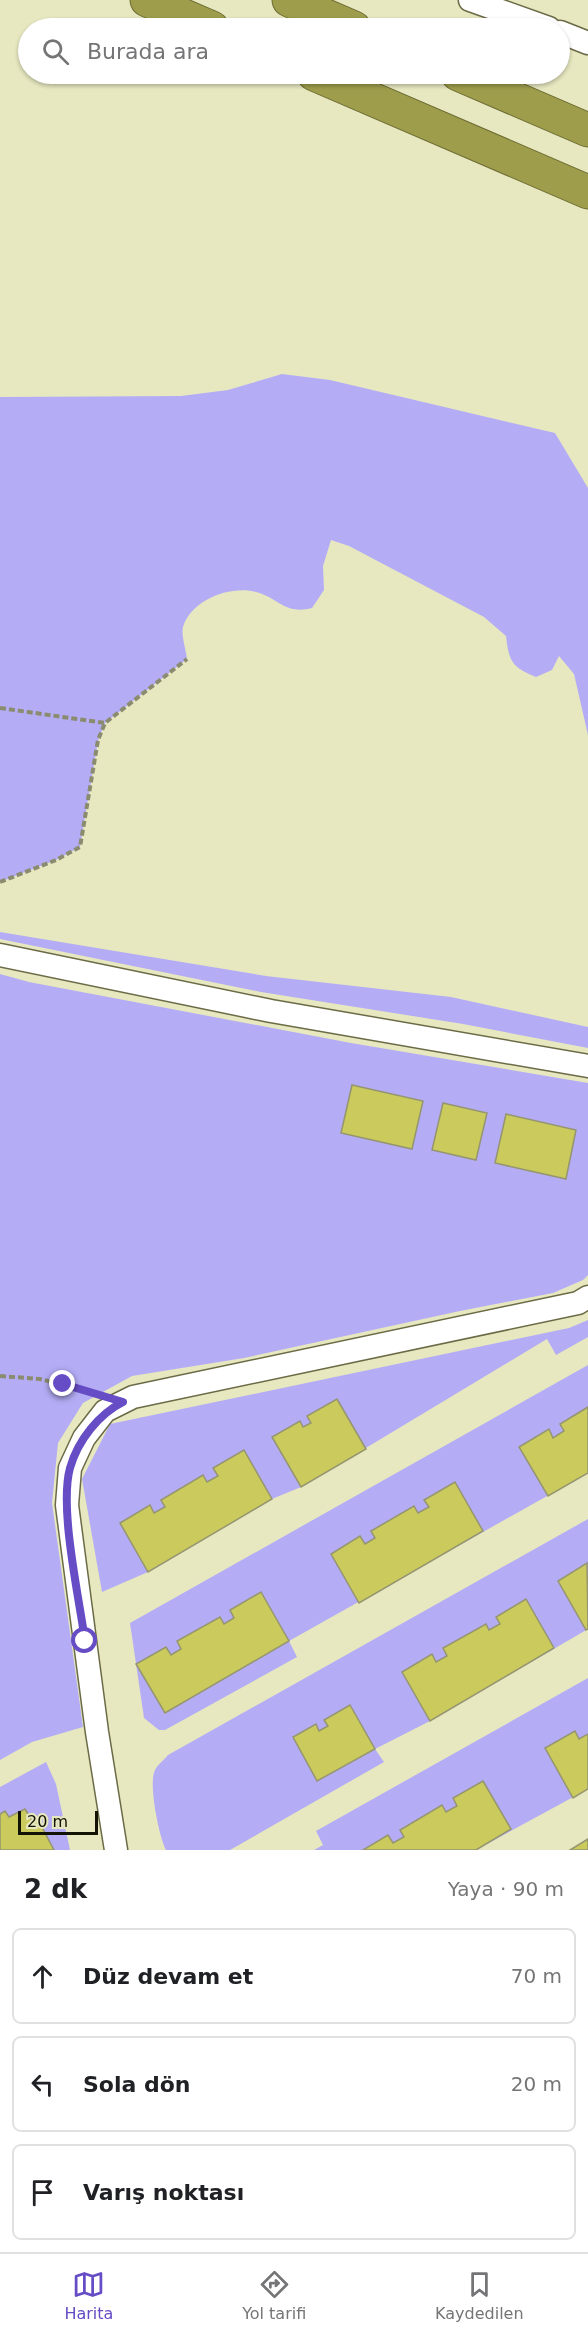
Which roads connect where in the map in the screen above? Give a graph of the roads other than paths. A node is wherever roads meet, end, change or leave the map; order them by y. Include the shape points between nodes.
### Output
1 (147, 0) edge
2 (289, 0) edge
3 (470, 0) edge
4 (189, 18) edge
5 (331, 18) edge
6 (521, 18) edge
7 (570, 36) edge
8 (588, 43) edge
9 (337, 84) edge
10 (481, 84) edge
11 (588, 130) edge
12 (588, 192) edge
13 (0, 955) edge
14 (588, 1066) edge
15 (588, 1297) edge
16 (116, 1850) edge

1 - 4 highway
2 - 5 highway
3 - 6 street
7 - 8 street
9 - 12 highway
10 - 11 highway
13 - 14 street via 271,1011
15 - 16 street via 578,1303 144,1394 105,1411 84,1438 70,1468 67,1505

